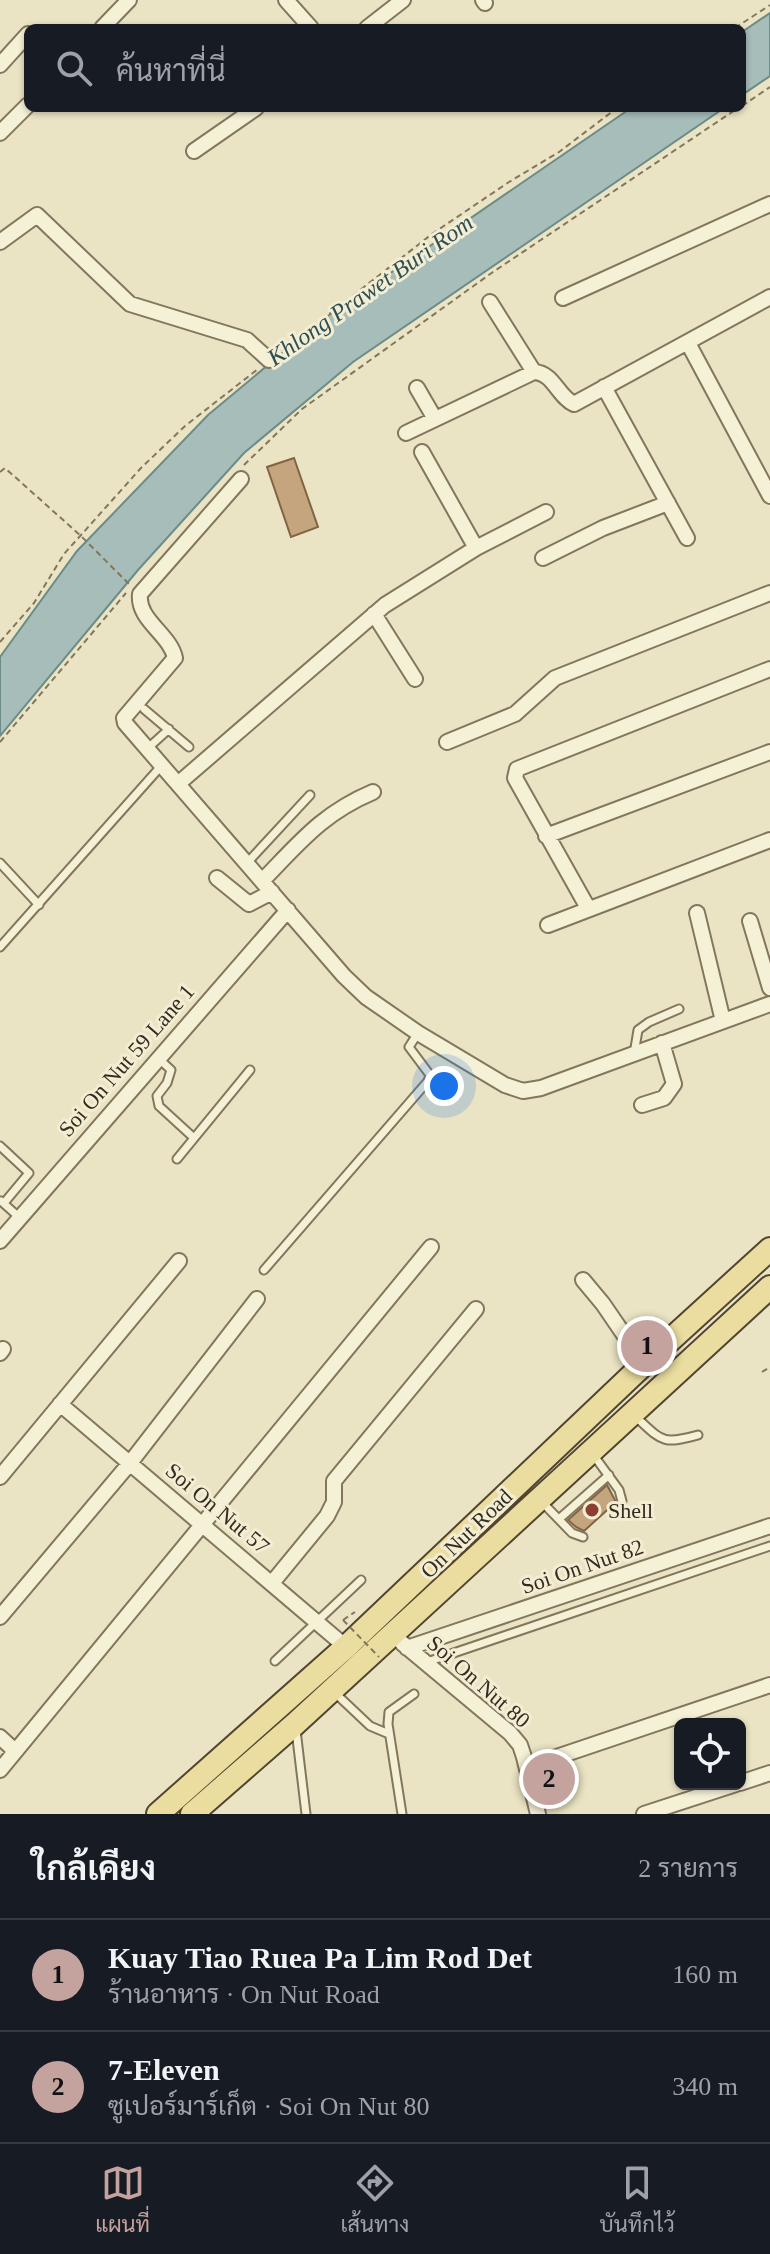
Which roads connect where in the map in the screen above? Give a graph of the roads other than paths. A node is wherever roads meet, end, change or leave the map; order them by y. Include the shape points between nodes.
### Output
1 (129, 0) edge
2 (286, 0) edge
3 (403, 0) edge
4 (106, 24) edge
5 (307, 24) edge
6 (372, 24) edge
7 (24, 38) edge
8 (0, 65) edge
9 (24, 109) edge
10 (250, 112) edge
11 (0, 133) edge
12 (194, 151) dead end
13 (770, 204) edge
14 (0, 242) edge
15 (563, 298) dead end
16 (770, 298) edge
17 (490, 302) dead end
18 (688, 343) junction
19 (269, 360) road end
20 (534, 372) junction
21 (604, 387) junction
22 (417, 388) dead end
23 (435, 419) junction
24 (406, 433) dead end
25 (422, 452) dead end
26 (238, 476) road end
27 (770, 496) edge
28 (668, 503) junction
29 (546, 512) dead end
30 (687, 538) dead end
31 (476, 548) junction
32 (543, 558) dead end
33 (770, 593) edge
34 (378, 611) junction
35 (770, 669) edge
36 (415, 679) dead end
37 (144, 709) dead end
38 (169, 729) junction
39 (447, 742) dead end
40 (189, 747) dead end
41 (148, 748) junction
42 (770, 752) edge
43 (163, 764) junction
44 (179, 783) junction
45 (373, 792) dead end
46 (310, 795) dead end
47 (546, 836) junction
48 (770, 840) edge
49 (0, 863) edge
50 (247, 863) junction
51 (217, 878) dead end
52 (263, 880) junction
53 (272, 892) junction
54 (39, 905) junction
55 (588, 908) junction
56 (288, 910) junction
57 (697, 913) dead end
58 (750, 921) dead end
59 (548, 925) dead end
60 (0, 947) edge
61 (770, 988) edge
62 (770, 1004) edge
63 (679, 1009) dead end
64 (723, 1021) junction
65 (418, 1033) junction
66 (662, 1043) junction
67 (634, 1054) junction
68 (157, 1057) junction
69 (250, 1070) dead end
70 (642, 1105) dead end
71 (194, 1138) junction
72 (0, 1146) edge
73 (177, 1159) dead end
74 (2, 1202) edge
75 (8, 1227) edge
76 (431, 1247) dead end
77 (770, 1249) edge
78 (179, 1261) dead end
79 (264, 1270) dead end
80 (583, 1280) dead end
81 (770, 1287) edge
82 (257, 1299) dead end
83 (476, 1309) dead end
84 (644, 1364) junction
85 (60, 1404) junction
86 (631, 1412) junction
87 (698, 1435) dead end
88 (591, 1452) junction
89 (130, 1463) junction
90 (609, 1475) junction
91 (0, 1477) edge
92 (539, 1499) junction
93 (622, 1501) dead end
94 (559, 1519) junction
95 (203, 1525) junction
96 (770, 1526) edge
97 (583, 1537) dead end
98 (770, 1546) edge
99 (361, 1580) dead end
100 (272, 1583) junction
101 (0, 1617) edge
102 (317, 1621) junction
103 (400, 1642) junction
104 (346, 1647) junction
105 (275, 1661) dead end
106 (425, 1663) junction
107 (770, 1685) edge
108 (332, 1690) junction
109 (414, 1694) dead end
110 (295, 1724) junction
111 (389, 1734) junction
112 (0, 1737) edge
113 (15, 1751) junction
114 (527, 1767) junction
115 (0, 1770) edge
116 (770, 1773) edge
117 (746, 1780) edge
118 (717, 1790) edge
119 (194, 1813) edge
120 (158, 1814) edge
121 (306, 1814) edge
122 (402, 1814) edge
123 (538, 1814) edge
124 (644, 1814) edge

1 - 4 street
2 - 5 street
3 - 6 street
7 - 8 street
9 - 11 street
10 - 12 street
13 - 15 street
14 - 19 street via 37,215 130,304 247,340
16 - 18 street
17 - 20 street
18 - 21 street
18 - 27 street
20 - 21 street via 551,379 569,403
20 - 23 street
21 - 28 street
22 - 23 street
23 - 24 street
25 - 31 street
26 - 41 street via 136,591 142,610 175,658 124,718
28 - 30 street
28 - 32 street
29 - 31 street
31 - 34 street
33 - 39 street via 555,678 515,714
34 - 36 street
34 - 44 street
35 - 47 street via 517,769 515,778
37 - 38 lane
38 - 40 lane
38 - 41 lane
41 - 43 street
42 - 47 street
43 - 44 street
43 - 54 lane
44 - 50 street
45 - 52 street via 326,817
46 - 50 lane
47 - 55 street
48 - 55 street
49 - 54 lane
50 - 52 street
51 - 53 street via 249,904
52 - 53 street
53 - 56 street
54 - 60 lane
55 - 59 street
56 - 65 street via 355,986
56 - 68 street, Soi On Nut 59 Lane 1
57 - 64 street
58 - 61 street
62 - 64 street
63 - 67 lane via 638,1030
64 - 66 street
65 - 67 street via 523,1091
65 - 79 lane via 409,1047 430,1075 428,1081
66 - 67 street
66 - 70 street via 674,1084 664,1098
68 - 71 lane via 171,1070 157,1096 159,1106
68 - 75 street, Soi On Nut 59 Lane 1
69 - 71 lane
71 - 73 lane
72 - 74 lane via 29,1173
74 - 75 lane
76 - 95 street
77 - 84 main road, On Nut Road
78 - 85 street
80 - 84 street
81 - 86 main road, On Nut Road
82 - 89 street
83 - 100 street via 334,1481 334,1502 327,1516
84 - 104 main road, On Nut Road
85 - 89 street, Soi On Nut 57
85 - 91 street
86 - 87 lane via 663,1440
86 - 88 main road, On Nut Road
88 - 90 lane
88 - 92 main road, On Nut Road
89 - 95 street, Soi On Nut 57
89 - 101 street
90 - 93 lane
90 - 94 lane
92 - 94 lane
92 - 103 main road, On Nut Road
94 - 97 lane
95 - 100 street, Soi On Nut 57
95 - 113 street
96 - 103 street, Soi On Nut 82
98 - 106 lane
99 - 102 lane
100 - 102 street, Soi On Nut 57
102 - 104 street, Soi On Nut 57
102 - 105 lane
103 - 106 street, Soi On Nut 80
103 - 108 main road, On Nut Road
104 - 120 main road, On Nut Road
106 - 114 street, Soi On Nut 80 via 510,1733
107 - 114 street
108 - 110 main road, On Nut Road
108 - 111 lane via 370,1726
109 - 111 lane via 389,1712
110 - 119 main road, On Nut Road
110 - 121 lane
111 - 122 lane
112 - 113 street
113 - 115 street
114 - 123 street, Soi On Nut 80
116 - 117 street
118 - 124 street

